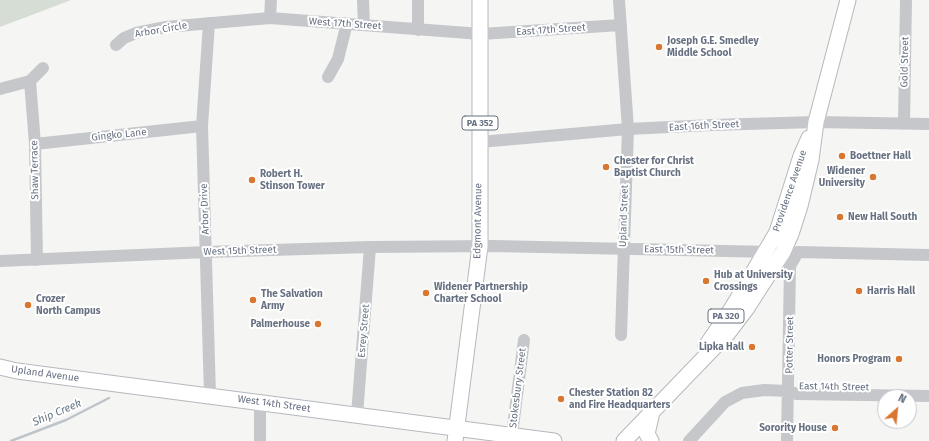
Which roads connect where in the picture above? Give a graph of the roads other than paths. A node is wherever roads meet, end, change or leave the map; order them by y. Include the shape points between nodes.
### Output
1 (271, 0) edge
2 (363, 0) edge
3 (418, 0) edge
4 (480, 0) edge
5 (620, 0) edge
6 (848, 0) edge
7 (906, 0) edge
8 (270, 18) junction
9 (209, 23) junction
10 (347, 24) junction
11 (364, 25) junction
12 (621, 25) junction
13 (418, 30) junction
14 (481, 34) junction
15 (116, 45) dead end
16 (43, 68) dead end
17 (328, 77) dead end
18 (30, 81) junction
19 (0, 89) edge
20 (816, 122) junction
21 (904, 124) junction
22 (929, 124) edge
23 (202, 126) junction
24 (628, 129) junction
25 (480, 142) junction
26 (36, 144) junction
27 (480, 246) junction
28 (370, 247) junction
29 (623, 249) junction
30 (207, 252) junction
31 (766, 252) junction
32 (790, 252) junction
33 (929, 255) edge
34 (37, 260) junction
35 (0, 261) edge
36 (621, 335) dead end
37 (524, 340) dead end
38 (0, 367) edge
39 (683, 378) junction
40 (90, 380) joint
41 (929, 388) edge
42 (788, 391) junction
43 (869, 391) junction
44 (210, 395) junction
45 (929, 396) edge
46 (260, 403) junction
47 (652, 411) junction
48 (357, 415) junction
49 (456, 435) edge
50 (512, 435) junction
51 (260, 441) edge
52 (554, 441) edge
53 (624, 441) edge
54 (651, 441) edge
55 (689, 441) edge
56 (787, 441) edge

1 - 8 street
2 - 11 street
3 - 13 street
4 - 14 main road, Edgmont Avenue / PA 352
5 - 12 street, Upland Street
6 - 20 main road, Providence Avenue / PA 320
7 - 21 street, Gold Street
8 - 9 street, West 17th Street
8 - 10 street, West 17th Street
9 - 15 street, Arbor Circle via 136,33
9 - 23 street, Arbor Drive
10 - 11 street, West 17th Street
10 - 17 street via 338,59
11 - 13 street, West 17th Street
12 - 14 street, East 17th Street
12 - 24 street, Upland Street
13 - 14 street, West 17th Street
14 - 25 main road, Edgmont Avenue / PA 352
16 - 18 street
18 - 19 street
18 - 26 street, Shaw Terrace
20 - 21 street, East 16th Street
20 - 24 street, East 16th Street
20 - 31 main road, Providence Avenue / PA 320 via 801,156 777,232
20 - 32 main road, Providence Avenue / PA 320 via 811,160 791,234
21 - 22 street, East 16th Street
23 - 26 street, Gingko Lane
23 - 30 street, Arbor Drive
24 - 25 street, East 16th Street
24 - 29 street, Upland Street
25 - 27 main road, Edgmont Avenue / PA 352
26 - 34 street, Shaw Terrace
27 - 28 street, West 15th Street
27 - 29 street, East 15th Street
27 - 49 main road, Edgmont Avenue / PA 352
28 - 30 street, West 15th Street
28 - 48 street, Esrey Street
29 - 31 street, East 15th Street
29 - 36 street, Upland Street
30 - 34 street, West 15th Street
30 - 44 street, Arbor Drive
31 - 32 street, East 15th Street
31 - 39 main road, Providence Avenue / PA 320 via 728,314
32 - 33 street, East 15th Street
32 - 39 main road, Providence Avenue / PA 320 via 728,333
32 - 42 street, Potter Street
34 - 35 street, West 15th Street
37 - 50 street, Stokesbury Street
38 - 40 main road, Upland Avenue
39 - 47 main road, Providence Avenue / PA 320
40 - 44 main road, West 14th Street
41 - 43 street, East 14th Street
42 - 43 street, East 14th Street via 797,394
42 - 55 street, East 14th Street via 754,391 733,397 725,402
42 - 56 street, Potter Street
43 - 45 street, East 14th Street
44 - 46 main road, West 14th Street
46 - 48 main road, West 14th Street
46 - 51 street
47 - 53 main road, Providence Avenue
47 - 54 main road via 647,434
48 - 49 main road, West 14th Street
49 - 50 main road
50 - 52 main road

